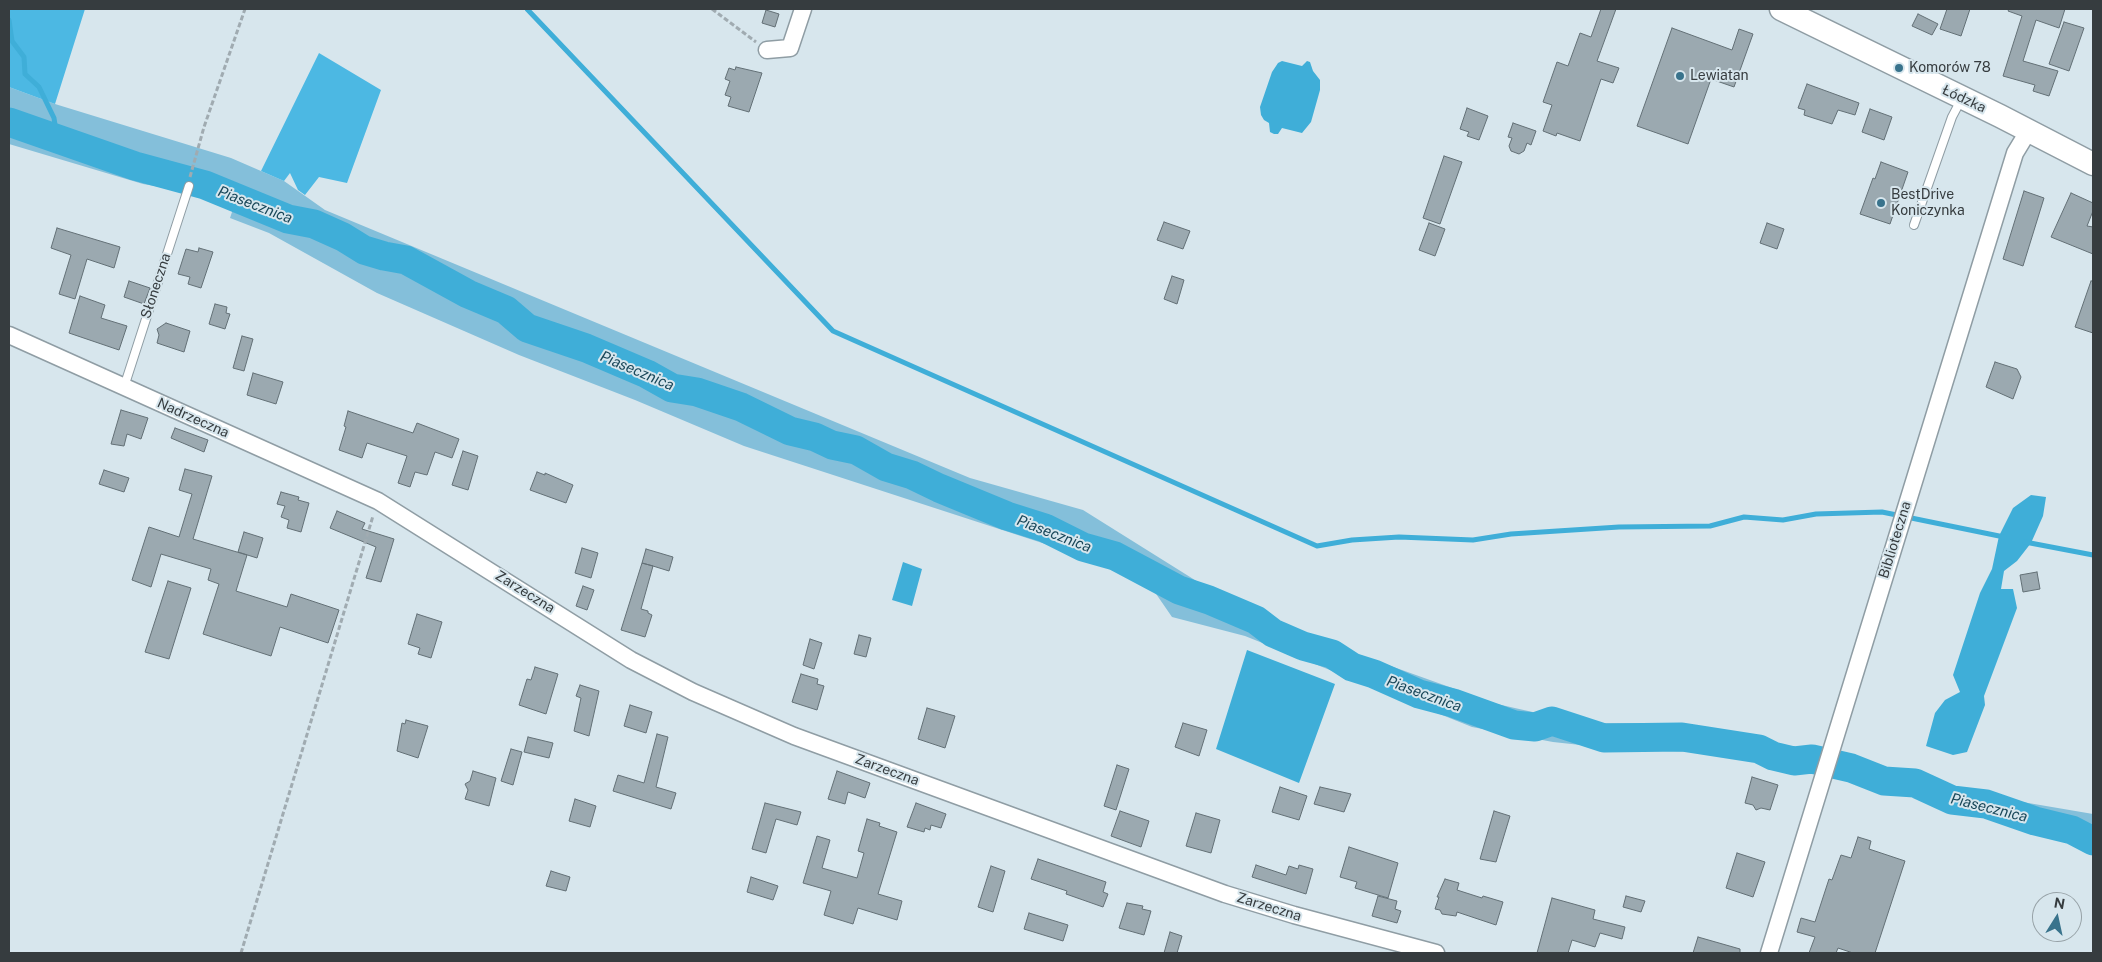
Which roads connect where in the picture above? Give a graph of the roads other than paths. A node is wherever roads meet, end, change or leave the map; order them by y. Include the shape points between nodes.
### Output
1 (803, 9) edge
2 (1781, 9) edge
3 (767, 50) road end
4 (1962, 98) junction
5 (2029, 130) junction
6 (2093, 164) edge
7 (188, 186) dead end
8 (1914, 225) dead end
9 (9, 335) edge
10 (124, 386) junction
11 (378, 501) joint
12 (1436, 953) edge
13 (1769, 953) edge

1 - 3 street via 790,48
2 - 4 main road, Łódzka
4 - 5 main road, Łódzka
4 - 8 lane via 1952,117
5 - 6 main road, Łódzka
5 - 13 street, Biblioteczna via 2015,153
7 - 10 lane, Słoneczna
9 - 10 street, Nadrzeczna
10 - 11 street, Nadrzeczna
11 - 12 street, Zarzeczna via 631,660 693,692 794,736 1225,894

